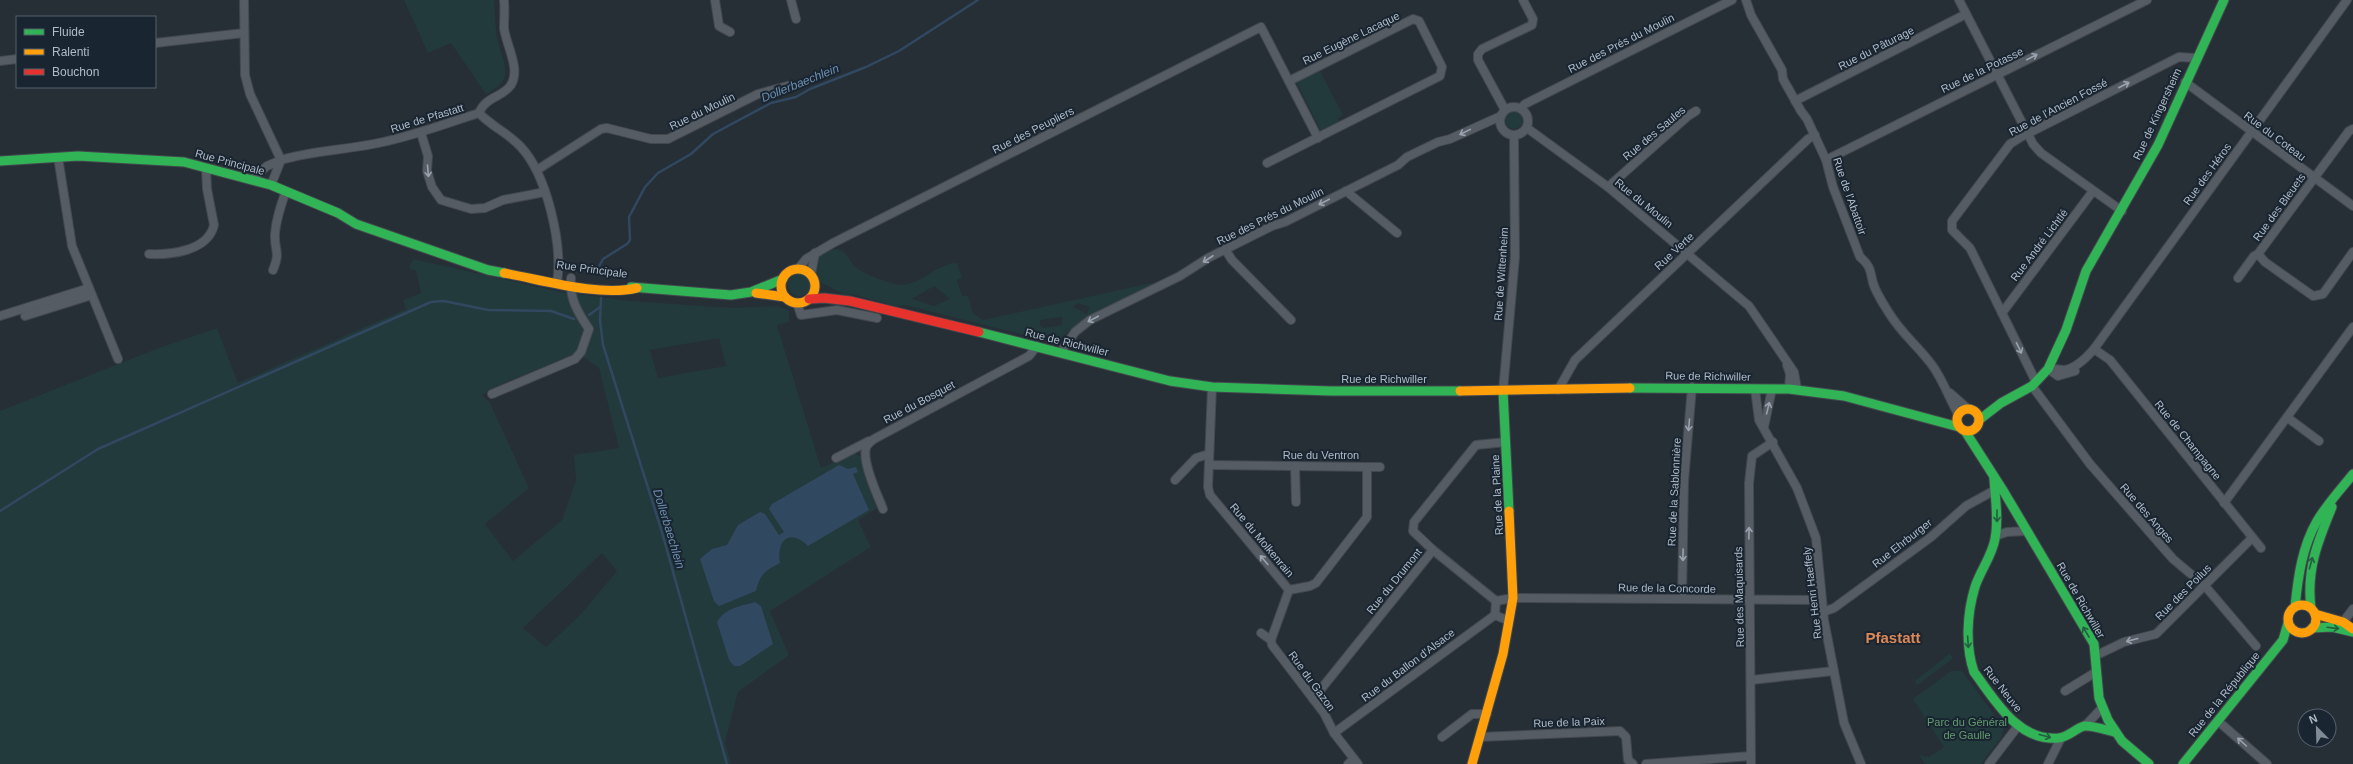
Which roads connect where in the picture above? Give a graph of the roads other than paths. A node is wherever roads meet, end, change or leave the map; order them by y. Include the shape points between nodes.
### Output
1 (244, 0) edge
2 (506, 0) edge
3 (715, 0) edge
4 (791, 0) edge
5 (1523, 0) edge
6 (1732, 0) edge
7 (1746, 0) edge
8 (1959, 0) edge
9 (2147, 0) edge
10 (2224, 0) edge
11 (2347, 0) edge
12 (2135, 3) edge
13 (1966, 14) junction
14 (796, 19) dead end
15 (730, 32) dead end
16 (244, 33) junction
17 (156, 43) edge
18 (2196, 58) junction
19 (16, 59) edge
20 (0, 61) edge
21 (1998, 75) junction
22 (1289, 81) junction
23 (2185, 82) junction
24 (791, 85) dead end
25 (1795, 101) junction
26 (1521, 108) junction
27 (1696, 111) dead end
28 (479, 113) junction
29 (1503, 113) junction
30 (1527, 128) junction
31 (2353, 129) edge
32 (2252, 131) junction
33 (421, 133) junction
34 (2026, 134) junction
35 (1514, 135) junction
36 (1815, 135) junction
37 (1318, 138) junction
38 (58, 157) junction
39 (281, 160) junction
40 (1826, 160) junction
41 (0, 161) edge
42 (1267, 163) dead end
43 (206, 168) junction
44 (537, 170) junction
45 (2314, 178) junction
46 (251, 180) junction
47 (271, 185) junction
48 (1608, 187) junction
49 (286, 191) junction
50 (1346, 191) junction
51 (2093, 191) junction
52 (545, 192) junction
53 (2353, 206) edge
54 (2122, 212) junction
55 (1397, 233) dead end
56 (1225, 249) junction
57 (2353, 252) edge
58 (815, 253) junction
59 (1688, 253) junction
60 (149, 254) dead end
61 (2258, 254) junction
62 (798, 269) junction
63 (273, 270) dead end
64 (810, 274) junction
65 (2238, 278) dead end
66 (783, 279) junction
67 (557, 280) junction
68 (571, 282) junction
69 (815, 285) junction
70 (90, 291) junction
71 (751, 292) junction
72 (785, 297) junction
73 (809, 299) junction
74 (850, 301) junction
75 (797, 303) junction
76 (2002, 313) junction
77 (0, 316) edge
78 (24, 316) dead end
79 (876, 318) dead end
80 (1291, 320) dead end
81 (2353, 327) edge
82 (1037, 346) junction
83 (2094, 349) junction
84 (1061, 352) junction
85 (118, 359) dead end
86 (2051, 370) junction
87 (2034, 384) junction
88 (1212, 387) junction
89 (1692, 387) junction
90 (1755, 389) junction
91 (1772, 389) junction
92 (1793, 389) junction
93 (1558, 390) junction
94 (1946, 390) junction
95 (1503, 391) junction
96 (492, 394) dead end
97 (2001, 403) junction
98 (1970, 410) junction
99 (1958, 415) junction
100 (1926, 417) junction
101 (2288, 418) junction
102 (1977, 424) junction
103 (1764, 427) junction
104 (1962, 429) junction
105 (874, 438) junction
106 (2319, 441) dead end
107 (1506, 442) junction
108 (1773, 442) junction
109 (1978, 448) junction
110 (1210, 454) junction
111 (836, 458) dead end
112 (1209, 466) junction
113 (1295, 466) junction
114 (1367, 467) junction
115 (1380, 467) dead end
116 (2353, 474) edge
117 (1994, 478) junction
118 (1175, 480) dead end
119 (1995, 490) junction
120 (2336, 498) junction
121 (1296, 502) dead end
122 (2224, 503) junction
123 (882, 509) dead end
124 (2027, 531) junction
125 (1996, 536) junction
126 (2252, 538) junction
127 (2261, 548) dead end
128 (1433, 550) junction
129 (2205, 586) junction
130 (1289, 590) junction
131 (1513, 598) junction
132 (1682, 599) junction
133 (1749, 600) junction
134 (1821, 600) junction
135 (1496, 601) junction
136 (2295, 606) junction
137 (2353, 609) edge
138 (2313, 611) junction
139 (1823, 612) junction
140 (1496, 615) junction
141 (1509, 621) junction
142 (2343, 622) junction
143 (2288, 623) junction
144 (2312, 628) junction
145 (2353, 630) edge
146 (1261, 633) dead end
147 (2300, 633) junction
148 (1271, 640) junction
149 (2283, 640) junction
150 (2256, 646) dead end
151 (2097, 655) junction
152 (1834, 671) junction
153 (2096, 672) junction
154 (1751, 680) junction
155 (2066, 691) dead end
156 (1314, 699) junction
157 (2101, 710) junction
158 (1487, 714) junction
159 (2218, 721) junction
160 (2018, 726) junction
161 (2085, 726) junction
162 (2114, 732) junction
163 (1334, 733) junction
164 (1442, 737) dead end
165 (1480, 737) junction
166 (2061, 738) junction
167 (1751, 760) edge
168 (1353, 762) edge
169 (1472, 764) edge
170 (1633, 764) edge
171 (1646, 764) edge
172 (1859, 764) edge
173 (1989, 764) edge
174 (2048, 764) edge
175 (2148, 764) edge
176 (2183, 764) edge
177 (2267, 764) edge

1 - 16 street
2 - 28 street via 504,27 514,70 513,79 506,89 483,104
3 - 15 street via 719,26
4 - 14 street
5 - 29 street via 1533,19 1532,25 1482,49 1478,54 1478,60
6 - 26 street, Rue des Prés du Moulin
7 - 25 street, Rue de l'Abattoir
8 - 13 street
9 - 12 street, Rue de la Potasse
10 - 18 main road, Rue de Kingersheim
11 - 32 street, Rue des Héros
21 -> 12 street, Rue de la Potasse
13 - 21 street
13 - 25 street, Rue du Pâturage
16 - 17 street
16 - 39 street via 244,75 250,94
18 - 23 main road, Rue de Kingersheim
34 -> 18 street, Rue de l'Ancien Fossé via 2179,57
19 - 20 street
21 - 34 street
21 - 40 street, Rue de la Potasse
22 - 37 street
22 - 37 street, Rue Eugène Lacaque via 1413,19 1419,21 1442,68 1440,76
22 - 58 street, Rue des Peupliers via 1261,27
23 - 32 street, Rue du Coteau
23 - 54 main road, Rue de Kingersheim via 2158,145
24 - 44 street, Rue du Moulin via 758,94 668,139 601,129
25 - 36 street, Rue de l'Abattoir
26 - 29 street via 1513,106
26 - 30 street via 1528,119
27 - 48 street, Rue des Saules
28 - 33 street, Rue de Pfastatt
28 - 44 street, Rue de Pfastatt via 518,144
29 - 35 street via 1503,129
29 -> 50 street, Rue des Prés du Moulin via 1407,157 1398,165
30 - 35 street
30 - 48 street, Rue du Moulin
31 - 45 street, Rue des Bleuets
32 - 45 street, Rue du Coteau
32 - 83 street, Rue des Héros
33 - 39 street, Rue de Pfastatt via 382,143 303,153
33 -> 52 street via 428,156 427,171 432,188 441,200 471,209 486,208 509,199
34 - 51 street via 2041,153
34 - 76 street, Rue de l'Ancien Fossé via 2010,144 1952,221 1952,230 1970,248
35 - 95 street, Rue de Wittenheim via 1515,257
36 - 40 street, Rue de l'Abattoir
36 - 59 street, Rue Verte
37 - 42 street, Rue Eugène Lacaque
38 - 41 main road, Rue Principale
38 - 43 main road, Rue Principale via 177,161
38 - 70 street via 72,246
39 - 46 street, Rue de Pfastatt via 267,166
39 - 47 street
40 - 94 street, Rue de l'Abattoir via 1833,187 1860,257 1867,262 1873,274 1873,283 1905,337 1916,344 1934,367
43 - 46 main road, Rue Principale
43 - 60 street via 213,230 197,246 164,255
44 - 52 street, Rue de Pfastatt
45 - 53 street, Rue du Coteau
45 - 61 street, Rue des Bleuets
46 - 47 main road, Rue Principale
47 - 49 main road, Rue Principale
48 - 59 street, Rue du Moulin
49 - 63 street via 278,215 275,235 278,257
49 - 67 main road, Rue Principale via 338,213 356,224 441,254
50 - 55 street
50 -> 56 street, Rue des Prés du Moulin
51 - 54 street
51 - 76 street, Rue André Lichtlé
52 - 67 street, Rue de Pfastatt via 558,253
54 - 86 main road, Rue de Kingersheim via 2088,272
56 - 80 street via 1232,260
56 -> 84 street, Rue des Prés du Moulin via 1180,276 1090,320 1075,332
57 - 61 street via 2323,294 2318,296 2313,296 2265,262
58 - 62 street, Rue des Peupliers
58 - 64 street
59 - 92 street, Rue du Moulin via 1752,309 1794,372
59 - 93 street, Rue Verte via 1575,360
61 - 65 street, Rue des Bleuets
62 - 64 main road
62 - 66 main road via 789,272
64 - 69 main road
66 - 71 main road
66 - 72 main road
67 - 68 main road, Rue Principale
68 - 71 main road, Rue Principale via 624,291 637,288 717,295
68 - 96 street via 571,296 578,314 589,330 581,352 575,358
69 - 73 main road via 813,295
69 - 74 main road, Rue de Richwiller
70 - 77 street
70 - 78 street
70 - 85 street
71 - 72 main road
72 - 75 main road
73 - 74 main road, Rue de Richwiller
73 - 75 main road
74 - 82 main road, Rue de Richwiller
75 - 79 street via 801,315 837,310
76 -> 87 street, Rue de l'Ancien Fossé
81 - 101 street
82 - 84 main road, Rue de Richwiller
82 - 105 street, Rue du Bosquet via 1029,356
83 - 86 street, Rue des Héros via 2084,360 2065,370
83 - 122 street, Rue de Champagne via 2110,360
84 - 88 main road, Rue de Richwiller via 1170,381
86 - 87 main road
87 - 97 main road
87 - 129 street, Rue des Anges via 2095,470 2173,560
88 - 95 main road, Rue de Richwiller
88 - 110 street, Rue du Molkenrain
89 - 90 main road, Rue de Richwiller
89 - 93 main road, Rue de Richwiller
89 -> 132 street, Rue de la Sablonnière via 1684,481
90 - 91 main road, Rue de Richwiller
90 - 103 street, Rue Henri Haeffely via 1757,415
91 - 92 main road, Rue de Richwiller
103 -> 91 street
92 - 100 main road, Rue de Richwiller via 1844,396
93 - 95 main road, Rue de Richwiller
94 - 98 street, Rue de l'Abattoir
94 - 99 street, Rue de l'Abattoir
95 - 107 main road, Rue de la Plaine
97 - 98 main road
97 - 102 main road
98 - 99 main road
98 - 102 main road
99 - 100 main road, Rue de Richwiller
99 - 104 main road
100 - 104 main road, Rue de Richwiller
101 - 106 street
101 - 122 street
102 - 104 main road
102 - 109 main road, Rue de Richwiller
103 - 108 street, Rue Henri Haeffely
104 - 109 main road, Rue de Richwiller
105 - 111 street, Rue du Bosquet
105 - 123 street via 866,446 865,454
107 - 128 street, Rue du Drumont via 1476,445 1414,522 1413,531 1416,536
107 - 131 main road, Rue de la Plaine
133 -> 108 street, Rue des Maquisards via 1752,456
108 - 134 street, Rue Henri Haeffely via 1797,488 1816,538
109 - 117 main road, Rue de Richwiller
110 - 112 street, Rue du Molkenrain
110 - 118 street via 1196,458
112 - 113 street, Rue du Ventron
130 -> 112 street, Rue du Molkenrain via 1210,495
113 - 114 street, Rue du Ventron
113 - 121 street
114 - 115 street
114 - 130 street, Rue du Ventron via 1367,518 1316,583
116 - 120 main road
117 - 119 main road, Rue Neuve
117 - 124 main road, Rue de Richwiller
119 -> 125 main road, Rue Neuve via 1998,513
119 - 139 street, Rue Ehrburger via 1966,506 1930,537 1834,608
120 - 136 main road via 2318,520 2304,550
138 -> 120 main road via 2307,581 2310,564
122 - 126 street, Rue de Champagne
124 - 125 street via 2007,532
151 -> 124 main road, Rue de Richwiller via 2094,644
125 -> 160 main road, Rue Neuve via 1970,607 1968,643 1974,672
126 - 127 street, Rue de Champagne
126 - 129 street, Rue des Poilus
128 - 135 street
128 - 156 street, Rue du Drumont
129 - 150 street, Rue des Anges
129 -> 151 street, Rue des Poilus via 2156,634 2124,642
130 - 148 street, Rue du Molkenrain
131 - 132 street, Rue de la Concorde
131 - 135 street
131 - 141 main road, Rue de la Plaine
132 - 133 street, Rue de la Concorde
133 - 134 street, Rue de la Concorde
133 - 154 street, Rue des Maquisards
134 - 139 street, Rue Henri Haeffely
135 - 140 street
136 - 138 main road via 2303,605
136 - 143 main road via 2289,613
137 - 142 street
138 - 142 main road
138 - 144 main road via 2315,621
139 - 152 street, Rue Henri Haeffely
140 - 141 street
140 - 163 street, Rue du Ballon d'Alsace
141 - 158 main road, Rue de la Plaine
142 - 145 main road
143 - 147 main road
143 - 149 main road, Rue de la République
144 -> 145 main road
144 - 147 main road
146 - 148 street, Rue du Gazon
147 - 149 main road, Rue de la République
148 - 156 street, Rue du Gazon via 1272,645
149 - 159 main road, Rue de la République
151 - 153 main road, Rue de Richwiller
152 - 154 street
152 - 172 street, Rue Henri Haeffely via 1847,735
153 - 155 street
153 - 157 main road, Rue de Richwiller
154 - 167 street, Rue des Maquisards
156 - 163 street, Rue du Gazon
157 - 161 street
157 - 162 main road, Rue de Richwiller
158 - 164 street via 1472,714
158 - 165 main road, Rue de la Plaine
159 - 176 main road, Rue de la République
177 -> 159 street
160 -> 166 main road, Rue Neuve via 2049,738
160 - 173 street
161 - 162 main road
161 - 166 main road
162 - 175 main road, Rue de Richwiller
163 - 168 street, Rue du Gazon
165 - 169 main road, Rue de la Plaine
165 - 170 street, Rue de la Paix via 1620,731 1626,737 1628,760
166 - 174 street
167 - 171 street

